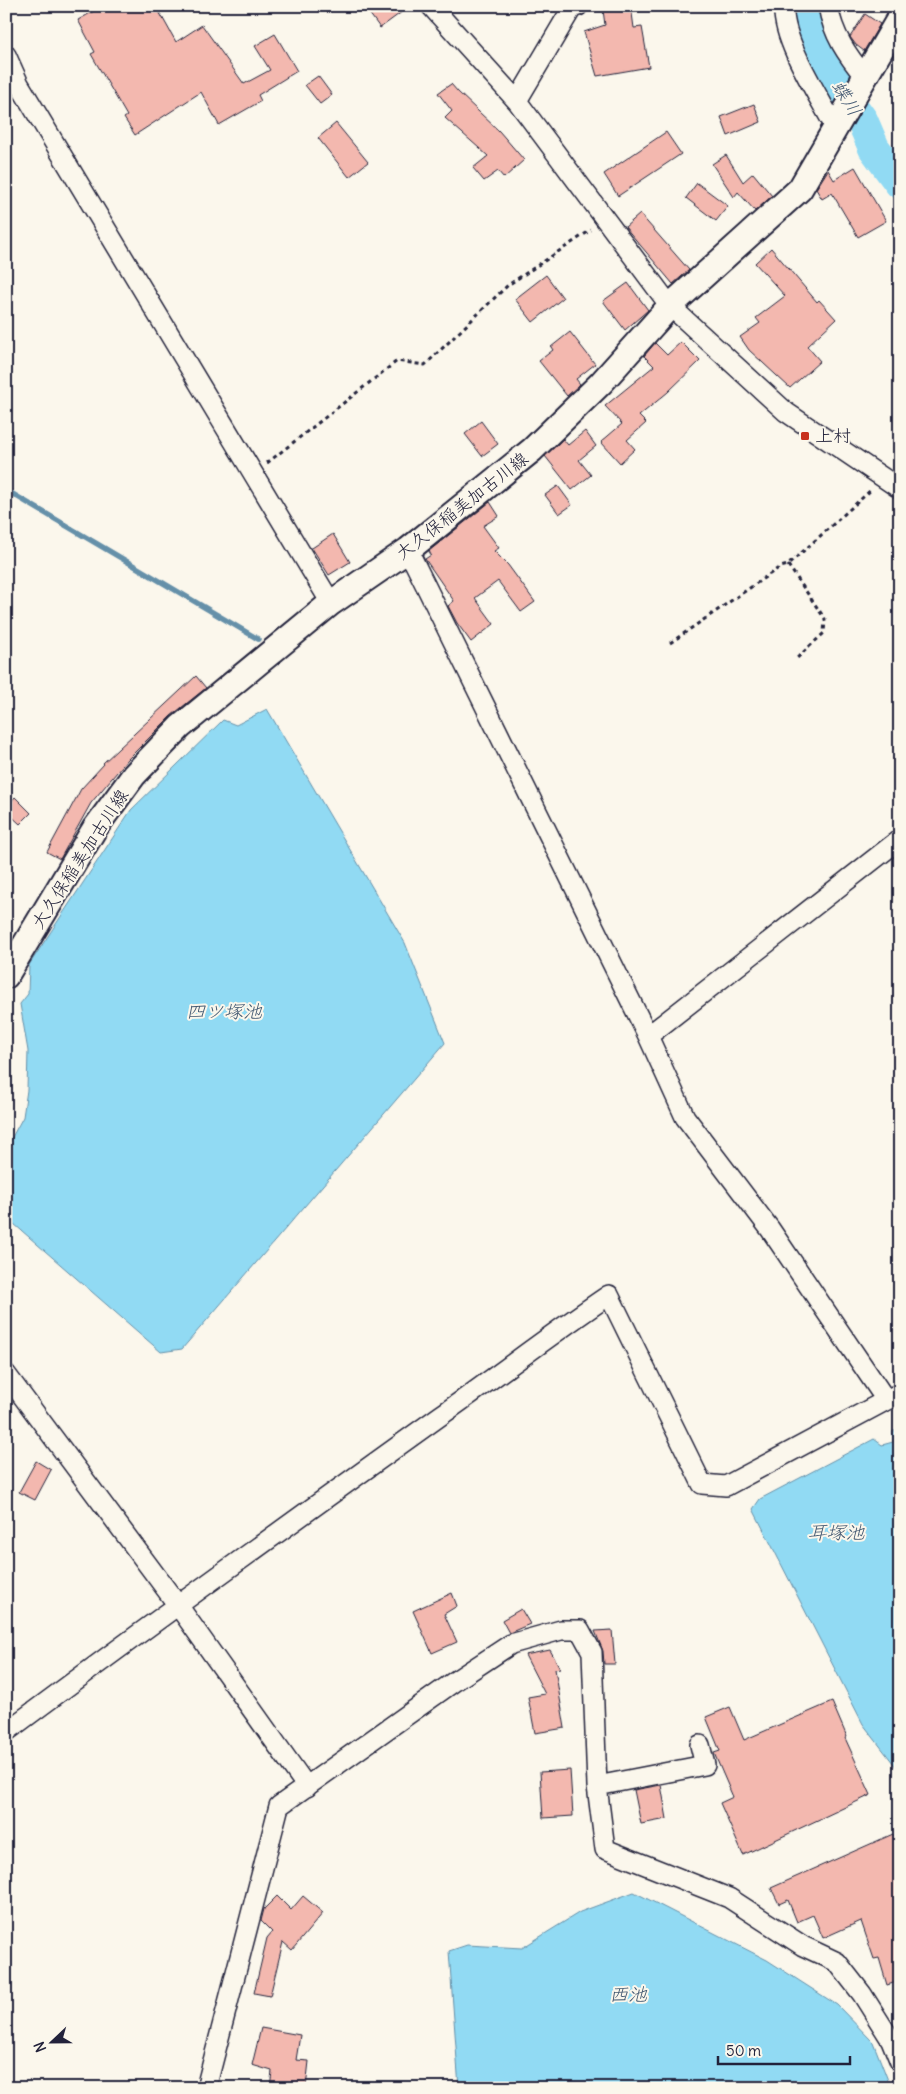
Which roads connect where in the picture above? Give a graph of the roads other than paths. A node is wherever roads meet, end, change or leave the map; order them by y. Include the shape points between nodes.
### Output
1 (431, 6) edge
2 (578, 6) edge
3 (784, 6) edge
4 (828, 6) edge
5 (900, 17) edge
6 (6, 55) edge
7 (863, 82) junction
8 (517, 101) junction
9 (839, 124) junction
10 (670, 306) junction
11 (900, 489) edge
12 (408, 550) junction
13 (331, 603) junction
14 (900, 839) edge
15 (9, 963) edge
16 (648, 1036) junction
17 (6, 1374) edge
18 (893, 1396) edge
19 (177, 1604) junction
20 (6, 1732) edge
21 (700, 1745) dead end
22 (597, 1786) junction
23 (308, 1787) junction
24 (900, 2062) edge
25 (206, 2088) edge

1 - 8 street
2 - 8 street via 572,8
3 - 9 street via 790,42
4 - 7 street via 832,26
5 - 7 main road, 大久保稲美加古川線
6 - 13 street via 19,84
7 - 9 main road, 大久保稲美加古川線
8 - 10 street
9 - 10 main road, 大久保稲美加古川線 via 800,189
10 - 11 street via 786,412
10 - 12 main road, 大久保稲美加古川線 via 602,383 532,450
12 - 13 main road, 大久保稲美加古川線
12 - 16 street
13 - 15 main road, 大久保稲美加古川線 via 180,727 134,775
14 - 16 street
16 - 18 street via 685,1117
17 - 19 street
18 - 19 street via 726,1486 702,1484 609,1295
19 - 20 street
19 - 23 street
21 - 22 street via 705,1764
22 - 23 street via 592,1652 580,1630 561,1630 512,1644
22 - 24 street via 605,1848 729,1898 802,1946 837,1962 891,2040
23 - 25 street via 279,1806

